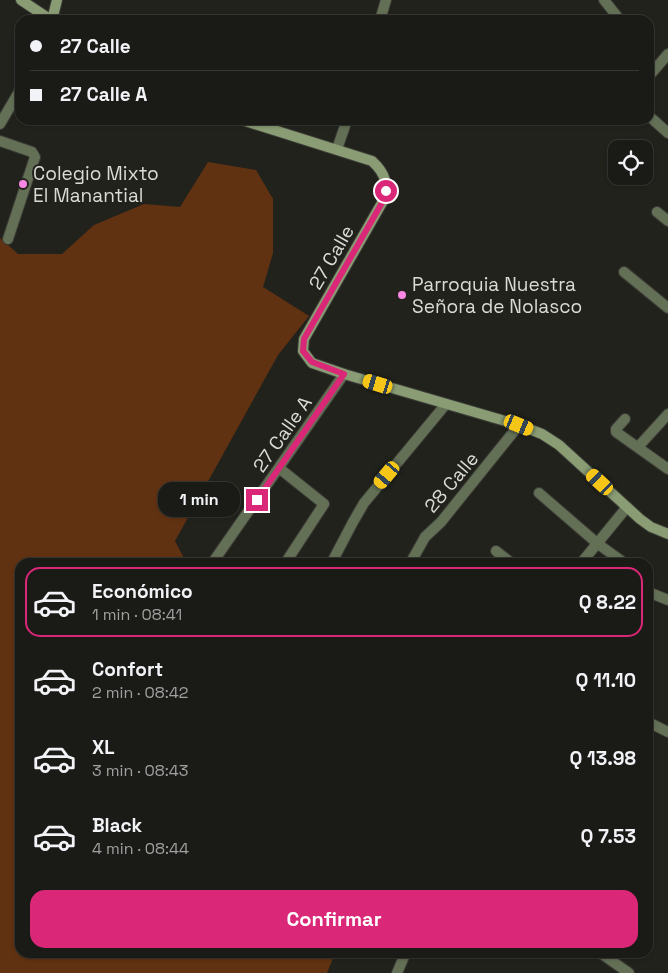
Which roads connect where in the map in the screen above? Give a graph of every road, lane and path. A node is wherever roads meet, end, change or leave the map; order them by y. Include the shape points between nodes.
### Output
1 (20, 0) edge
2 (57, 0) edge
3 (386, 0) edge
4 (604, 0) edge
5 (44, 15) edge
6 (53, 15) edge
7 (382, 15) edge
8 (616, 15) edge
9 (668, 54) edge
10 (654, 70) edge
11 (15, 98) edge
12 (654, 120) edge
13 (0, 124) edge
14 (258, 125) edge
15 (345, 125) edge
16 (668, 133) edge
17 (0, 141) edge
18 (337, 149) junction
19 (657, 212) dead end
20 (668, 221) edge
21 (8, 239) dead end
22 (624, 272) dead end
23 (668, 308) edge
24 (344, 374) junction
25 (446, 404) junction
26 (668, 414) edge
27 (625, 419) dead end
28 (519, 425) junction
29 (638, 447) junction
30 (279, 468) junction
31 (668, 469) edge
32 (539, 493) dead end
33 (626, 507) junction
34 (668, 534) edge
35 (598, 544) junction
36 (496, 551) dead end
37 (217, 558) edge
38 (289, 558) edge
39 (334, 558) edge
40 (414, 558) edge
41 (505, 558) edge
42 (586, 558) edge
43 (617, 558) edge
44 (653, 594) edge
45 (668, 600) edge
46 (653, 724) edge
47 (668, 732) edge
48 (403, 958) edge
49 (608, 958) edge
50 (397, 973) edge
51 (629, 973) edge

1 - 5 street
2 - 6 street
3 - 7 street
4 - 8 street
9 - 10 street
11 - 13 street
12 - 16 street
14 - 18 street
15 - 18 street
17 - 21 street via 34,154
18 - 24 street, 27 Calle via 372,161 381,169 386,191 304,339 303,351 312,362
19 - 20 street
22 - 23 street
24 - 25 street
24 - 30 street, 27 Calle A
25 - 28 street
25 - 39 street via 364,503
26 - 29 street
27 - 29 street via 616,432
28 - 33 street via 559,445
28 - 40 street, 28 Calle via 441,522 425,537
29 - 31 street
30 - 37 street, 27 Calle A
30 - 38 street via 324,504
32 - 35 street
33 - 34 street
33 - 35 street
35 - 42 street
35 - 43 street
36 - 41 street
44 - 45 street
46 - 47 street
48 - 50 street
49 - 51 street

